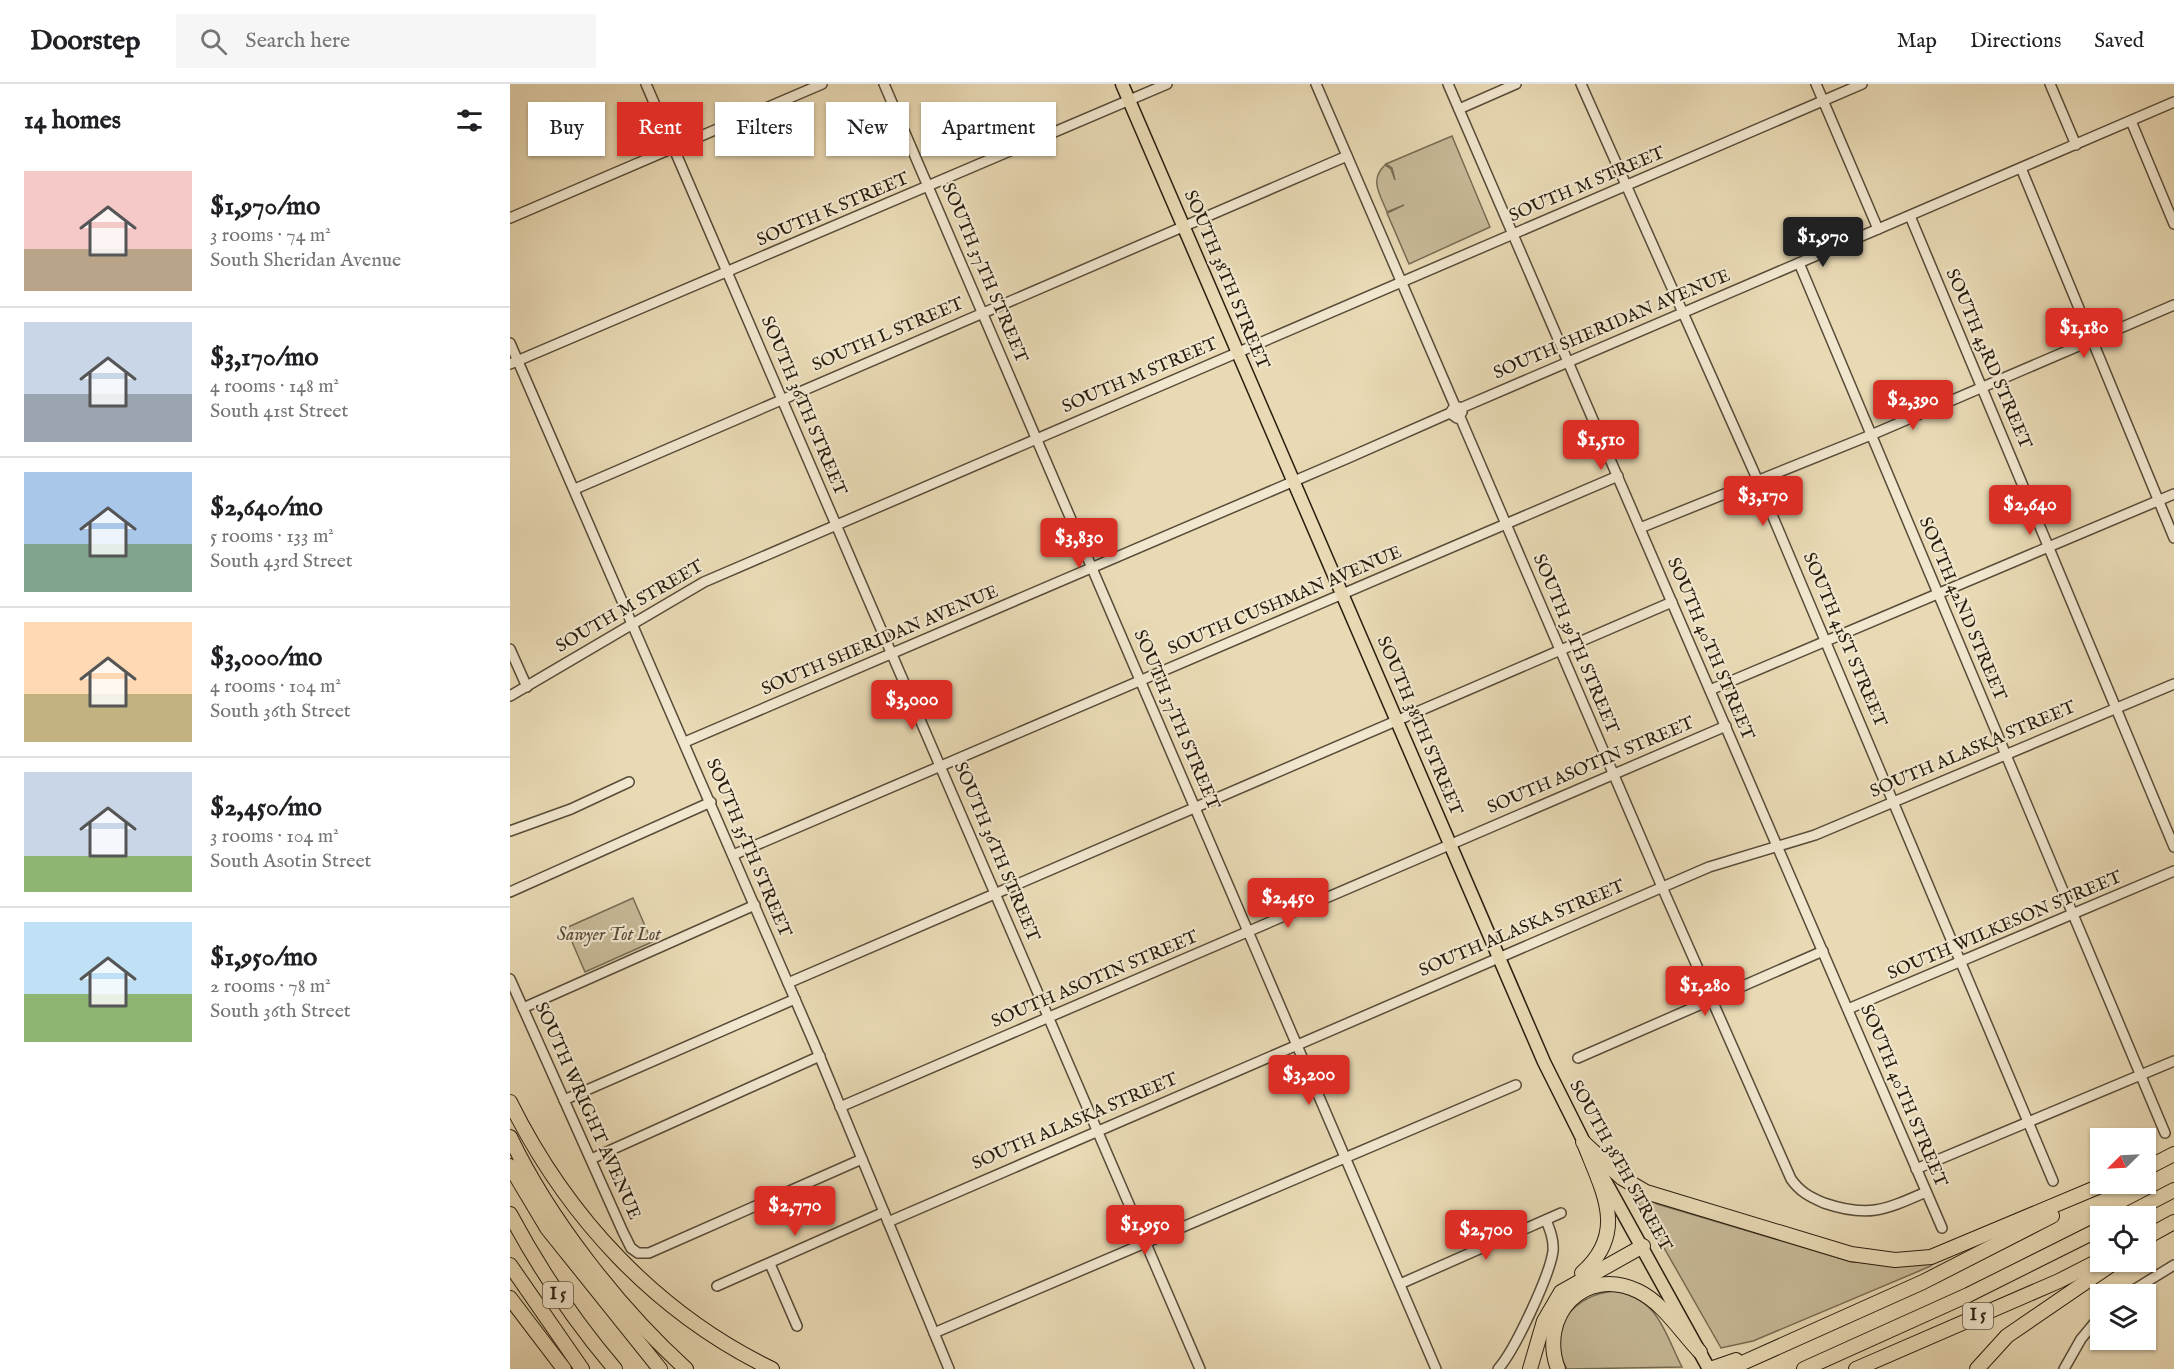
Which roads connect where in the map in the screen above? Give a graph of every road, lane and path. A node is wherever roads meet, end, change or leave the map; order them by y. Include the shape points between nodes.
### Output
1 (646, 84) edge
2 (822, 84) edge
3 (884, 84) edge
4 (1122, 84) edge
5 (1167, 84) edge
6 (1316, 84) edge
7 (1448, 84) edge
8 (1516, 84) edge
9 (1581, 84) edge
10 (1816, 84) edge
11 (1862, 84) edge
12 (2050, 84) edge
13 (1129, 100) junction
14 (1823, 101) junction
15 (654, 102) edge
16 (2174, 102) edge
17 (1459, 109) junction
18 (2131, 121) junction
19 (703, 135) edge
20 (2076, 145) junction
21 (653, 156) edge
22 (678, 156) edge
23 (1347, 156) junction
24 (2021, 168) junction
25 (1626, 186) junction
26 (928, 187) junction
27 (1910, 216) junction
28 (510, 218) edge
29 (2174, 225) edge
30 (1184, 226) junction
31 (1878, 229) junction
32 (1514, 235) junction
33 (1799, 263) junction
34 (728, 273) junction
35 (1401, 281) junction
36 (2174, 305) edge
37 (1685, 312) junction
38 (983, 313) junction
39 (2091, 340) junction
40 (510, 343) edge
41 (1238, 352) junction
42 (514, 363) edge
43 (1569, 363) junction
44 (1981, 387) junction
45 (782, 398) junction
46 (1457, 411) junction
47 (1871, 435) junction
48 (1037, 438) junction
49 (1618, 476) junction
50 (1758, 480) junction
51 (1293, 481) junction
52 (575, 489) junction
53 (2174, 494) edge
54 (2158, 500) junction
55 (836, 524) junction
56 (1506, 524) junction
57 (1640, 528) junction
58 (2174, 538) edge
59 (2048, 546) junction
60 (1093, 568) junction
61 (1937, 593) junction
62 (1342, 594) junction
63 (1672, 602) junction
64 (633, 622) junction
65 (1826, 641) junction
66 (510, 649) edge
67 (1560, 650) junction
68 (892, 653) junction
69 (1141, 680) junction
70 (2174, 684) edge
71 (527, 687) junction
72 (1710, 690) junction
73 (510, 696) edge
74 (2116, 708) junction
75 (1397, 720) junction
76 (1726, 726) junction
77 (685, 742) junction
78 (2005, 754) junction
79 (942, 766) junction
80 (1613, 775) junction
81 (629, 782) dead end
82 (1894, 801) junction
83 (711, 802) junction
84 (1195, 806) junction
85 (510, 831) edge
86 (1451, 844) junction
87 (1778, 847) junction
88 (2174, 847) edge
89 (733, 855) junction
90 (2174, 871) edge
91 (1662, 887) junction
92 (510, 892) edge
93 (995, 892) junction
94 (755, 905) junction
95 (2073, 916) junction
96 (1248, 932) junction
97 (1823, 951) junction
98 (1499, 957) junction
99 (1961, 962) junction
100 (510, 979) edge
101 (788, 983) junction
102 (795, 999) junction
103 (1711, 999) junction
104 (523, 1008) junction
105 (1848, 1009) junction
106 (1048, 1017) junction
107 (1297, 1044) junction
108 (820, 1056) junction
109 (1578, 1058) dead end
110 (2174, 1061) edge
111 (2139, 1075) junction
112 (1516, 1085) dead end
113 (564, 1100) junction
114 (510, 1102) edge
115 (840, 1107) junction
116 (2028, 1122) junction
117 (1097, 1131) junction
118 (2165, 1132) dead end
119 (510, 1137) edge
120 (1583, 1142) junction
121 (2174, 1154) edge
122 (1345, 1157) junction
123 (862, 1159) junction
124 (591, 1160) junction
125 (2156, 1162) edge
126 (510, 1166) edge
127 (1916, 1169) junction
128 (2053, 1181) dead end
129 (2090, 1190) edge
130 (2174, 1190) edge
131 (1926, 1192) junction
132 (2096, 1194) edge
133 (2143, 1206) edge
134 (884, 1212) junction
135 (1561, 1213) dead end
136 (510, 1214) edge
137 (1546, 1220) junction
138 (888, 1222) junction
139 (2174, 1222) edge
140 (1942, 1228) dead end
141 (2156, 1233) edge
142 (2090, 1234) edge
143 (1144, 1242) junction
144 (1643, 1246) junction
145 (770, 1264) junction
146 (510, 1265) edge
147 (2090, 1265) edge
148 (2174, 1265) edge
149 (2100, 1272) edge
150 (1400, 1284) junction
151 (2143, 1284) edge
152 (717, 1286) dead end
153 (1565, 1287) junction
154 (510, 1298) edge
155 (797, 1326) dead end
156 (2090, 1328) edge
157 (1820, 1329) junction
158 (934, 1333) junction
159 (1700, 1352) junction
160 (564, 1369) edge
161 (582, 1369) edge
162 (615, 1369) edge
163 (660, 1369) edge
164 (686, 1369) edge
165 (772, 1369) edge
166 (950, 1369) edge
167 (1198, 1369) edge
168 (1436, 1369) edge
169 (1498, 1369) edge
170 (1530, 1369) edge
171 (1558, 1369) edge
172 (1709, 1369) edge
173 (1729, 1369) edge
174 (1804, 1369) edge
175 (1856, 1369) edge
176 (1977, 1369) edge
177 (2064, 1369) edge

1 - 15 street, SOUTH 36TH STREET
2 - 19 street
3 - 26 street, SOUTH 37TH STREET
4 - 13 main road, SOUTH 38TH STREET
5 - 13 street, SOUTH K STREET
6 - 23 street, SOUTH 39TH STREET
7 - 17 street, SOUTH 40TH STREET
8 - 17 street
9 - 25 street, SOUTH 41ST STREET
10 - 14 street
11 - 14 street, SOUTH M STREET
12 - 20 street
13 - 26 street, SOUTH K STREET
13 - 30 main road, SOUTH 38TH STREET
14 - 25 street, SOUTH M STREET
14 - 31 street
16 - 18 street, SOUTH SHERIDAN AVENUE
17 - 32 street, SOUTH 40TH STREET
18 - 20 street, SOUTH SHERIDAN AVENUE
18 - 29 street
20 - 24 street, SOUTH SHERIDAN AVENUE
21 - 28 street
22 - 34 street, SOUTH 36TH STREET
23 - 30 street, SOUTH L STREET
23 - 35 street, SOUTH 39TH STREET
24 - 27 street, SOUTH SHERIDAN AVENUE
24 - 39 street
25 - 32 street, SOUTH M STREET
25 - 37 street, SOUTH 41ST STREET
26 - 34 street, SOUTH K STREET
26 - 38 street, SOUTH 37TH STREET
27 - 31 street, SOUTH SHERIDAN AVENUE
27 - 44 street, SOUTH 43RD STREET
30 - 38 street, SOUTH L STREET
30 - 41 main road, SOUTH 38TH STREET
31 - 33 street, SOUTH SHERIDAN AVENUE
32 - 35 street, SOUTH M STREET
32 - 43 street, SOUTH 40TH STREET
33 - 37 street, SOUTH SHERIDAN AVENUE
33 - 47 street, SOUTH 42ND STREET
34 - 42 street, SOUTH K STREET
34 - 45 street, SOUTH 36TH STREET
35 - 41 street, SOUTH M STREET
35 - 46 street, SOUTH 39TH STREET
36 - 39 street
37 - 43 street, SOUTH SHERIDAN AVENUE
37 - 50 street, SOUTH 41ST STREET
38 - 45 street, SOUTH L STREET
38 - 48 street, SOUTH 37TH STREET
39 - 44 street
39 - 54 street
40 - 42 street, SOUTH 35TH STREET
41 - 48 street, SOUTH M STREET
41 - 51 main road, SOUTH 38TH STREET
42 - 52 street, SOUTH 35TH STREET
43 - 46 street, SOUTH SHERIDAN AVENUE
43 - 49 street, SOUTH 40TH STREET
44 - 47 street
44 - 59 street, SOUTH 43RD STREET
45 - 52 street, SOUTH L STREET
45 - 55 street, SOUTH 36TH STREET
46 - 51 street, SOUTH SHERIDAN AVENUE
46 - 56 street, SOUTH 39TH STREET
47 - 50 street
47 - 61 street, SOUTH 42ND STREET
48 - 55 street, SOUTH M STREET
48 - 60 street, SOUTH 37TH STREET
49 - 56 street, SOUTH CUSHMAN AVENUE
49 - 57 street, SOUTH 40TH STREET
50 - 57 street
50 - 65 street, SOUTH 41ST STREET
51 - 60 street, SOUTH SHERIDAN AVENUE
51 - 62 main road, SOUTH 38TH STREET
52 - 64 street, SOUTH 35TH STREET
53 - 54 street
54 - 58 street
54 - 59 street
55 - 64 street, SOUTH M STREET via 704,582
55 - 68 street, SOUTH 36TH STREET
56 - 62 street, SOUTH CUSHMAN AVENUE
56 - 67 street, SOUTH 39TH STREET
57 - 63 street, SOUTH 40TH STREET
59 - 61 street
59 - 74 street, SOUTH 43RD STREET
60 - 68 street, SOUTH SHERIDAN AVENUE
60 - 69 street, SOUTH 37TH STREET
61 - 65 street
61 - 78 street, SOUTH 42ND STREET
62 - 69 street, SOUTH CUSHMAN AVENUE
62 - 75 main road, SOUTH 38TH STREET
63 - 67 street
63 - 72 street, SOUTH 40TH STREET
64 - 71 street, SOUTH M STREET
64 - 77 street, SOUTH 35TH STREET
65 - 72 street
65 - 82 street, SOUTH 41ST STREET
66 - 71 street
67 - 75 street
67 - 80 street, SOUTH 39TH STREET
68 - 77 street, SOUTH SHERIDAN AVENUE
68 - 79 street, SOUTH 36TH STREET
69 - 79 street, SOUTH CUSHMAN AVENUE
69 - 84 street, SOUTH 37TH STREET
70 - 74 street, SOUTH ALASKA STREET
71 - 73 street, SOUTH M STREET
72 - 76 street, SOUTH 40TH STREET
74 - 78 street, SOUTH ALASKA STREET
74 - 88 street, SOUTH 43RD STREET
75 - 84 street
75 - 86 main road, SOUTH 38TH STREET
76 - 80 street, SOUTH ASOTIN STREET
76 - 87 street, SOUTH 40TH STREET
77 - 83 street, SOUTH 35TH STREET
78 - 82 street, SOUTH ALASKA STREET
78 - 95 street, SOUTH 42ND STREET
79 - 89 street, SOUTH CUSHMAN AVENUE
79 - 93 street, SOUTH 36TH STREET
80 - 86 street, SOUTH ASOTIN STREET
80 - 91 street, SOUTH 39TH STREET
81 - 85 street
82 - 87 street, SOUTH ALASKA STREET
82 - 99 street, SOUTH 41ST STREET
83 - 89 street, SOUTH 35TH STREET
83 - 92 street
84 - 93 street
84 - 96 street, SOUTH 37TH STREET
86 - 96 street, SOUTH ASOTIN STREET
86 - 98 main road, SOUTH 38TH STREET
87 - 91 street, SOUTH ALASKA STREET via 1727,860
87 - 97 street, SOUTH 40TH STREET
89 - 94 street, SOUTH 35TH STREET
90 - 95 street, SOUTH WILKESON STREET
91 - 98 street, SOUTH ALASKA STREET
91 - 103 street, SOUTH 39TH STREET
93 - 101 street
93 - 106 street, SOUTH 36TH STREET
94 - 101 street, SOUTH 35TH STREET
94 - 104 street
95 - 99 street, SOUTH WILKESON STREET
95 - 111 street, SOUTH 42ND STREET
96 - 106 street, SOUTH ASOTIN STREET
96 - 107 street, SOUTH 37TH STREET
97 - 103 street
97 - 105 street, SOUTH 40TH STREET
98 - 107 street, SOUTH ALASKA STREET
98 - 120 main road, SOUTH 38TH STREET via 1558,1095
99 - 105 street, SOUTH WILKESON STREET
99 - 116 street, SOUTH 41ST STREET
100 - 104 street, SOUTH WRIGHT AVENUE
101 - 102 street, SOUTH 35TH STREET
102 - 108 street, SOUTH 35TH STREET
102 - 113 street
103 - 109 street
103 - 131 street, SOUTH 39TH STREET via 1793,1182 1808,1196 1866,1212
104 - 113 street, SOUTH WRIGHT AVENUE
105 - 127 street, SOUTH 40TH STREET
106 - 115 street, SOUTH ASOTIN STREET
106 - 117 street, SOUTH 36TH STREET
107 - 117 street, SOUTH ALASKA STREET
107 - 122 street, SOUTH 37TH STREET
108 - 115 street, SOUTH 35TH STREET
108 - 124 street
110 - 111 street
111 - 116 street
111 - 118 street, SOUTH 42ND STREET
112 - 122 street
113 - 124 street, SOUTH WRIGHT AVENUE
114 - 165 highway via 562,1192 605,1246 685,1316
115 - 123 street, SOUTH 35TH STREET
116 - 127 street
116 - 128 street, SOUTH 41ST STREET
117 - 138 street, SOUTH ALASKA STREET
117 - 143 street, SOUTH 36TH STREET
119 - 164 highway via 568,1233 620,1298
120 - 129 highway via 1632,1185 1664,1200 1875,1258 1914,1259 1947,1252
120 - 144 main road, SOUTH 38TH STREET
120 - 153 highway via 1602,1187 1608,1234 1594,1261
121 - 125 highway
122 - 143 street
122 - 150 street, SOUTH 37TH STREET
123 - 124 street, SOUTH WRIGHT AVENUE via 650,1253 638,1253 626,1238
123 - 134 street, SOUTH 35TH STREET
126 - 163 highway via 547,1228
127 - 131 street, SOUTH 40TH STREET
130 - 133 highway
131 - 140 street, SOUTH 40TH STREET
132 - 157 highway
134 - 138 street, SOUTH 35TH STREET
134 - 145 street
135 - 137 street
136 - 162 highway, I 5 via 536,1263
137 - 150 street
137 - 169 street via 1553,1241 1549,1266 1512,1348
138 - 158 street, SOUTH 35TH STREET
139 - 141 highway
142 - 174 highway, I 5 via 1968,1295
143 - 158 street
143 - 167 street, SOUTH 36TH STREET
144 - 153 highway
144 - 159 main road, SOUTH 38TH STREET
145 - 152 street
145 - 155 street
146 - 161 highway
147 - 175 highway, I 5
148 - 151 street
149 - 176 highway via 2007,1336
150 - 168 street, SOUTH 37TH STREET
153 - 170 highway via 1544,1321
154 - 160 highway
156 - 177 street
157 - 172 highway
157 - 173 highway
158 - 166 street, SOUTH 35TH STREET
159 - 171 highway via 1648,1296 1623,1285 1606,1284 1580,1293 1565,1305 1557,1319 1552,1347
159 - 172 main road, SOUTH 38TH STREET

